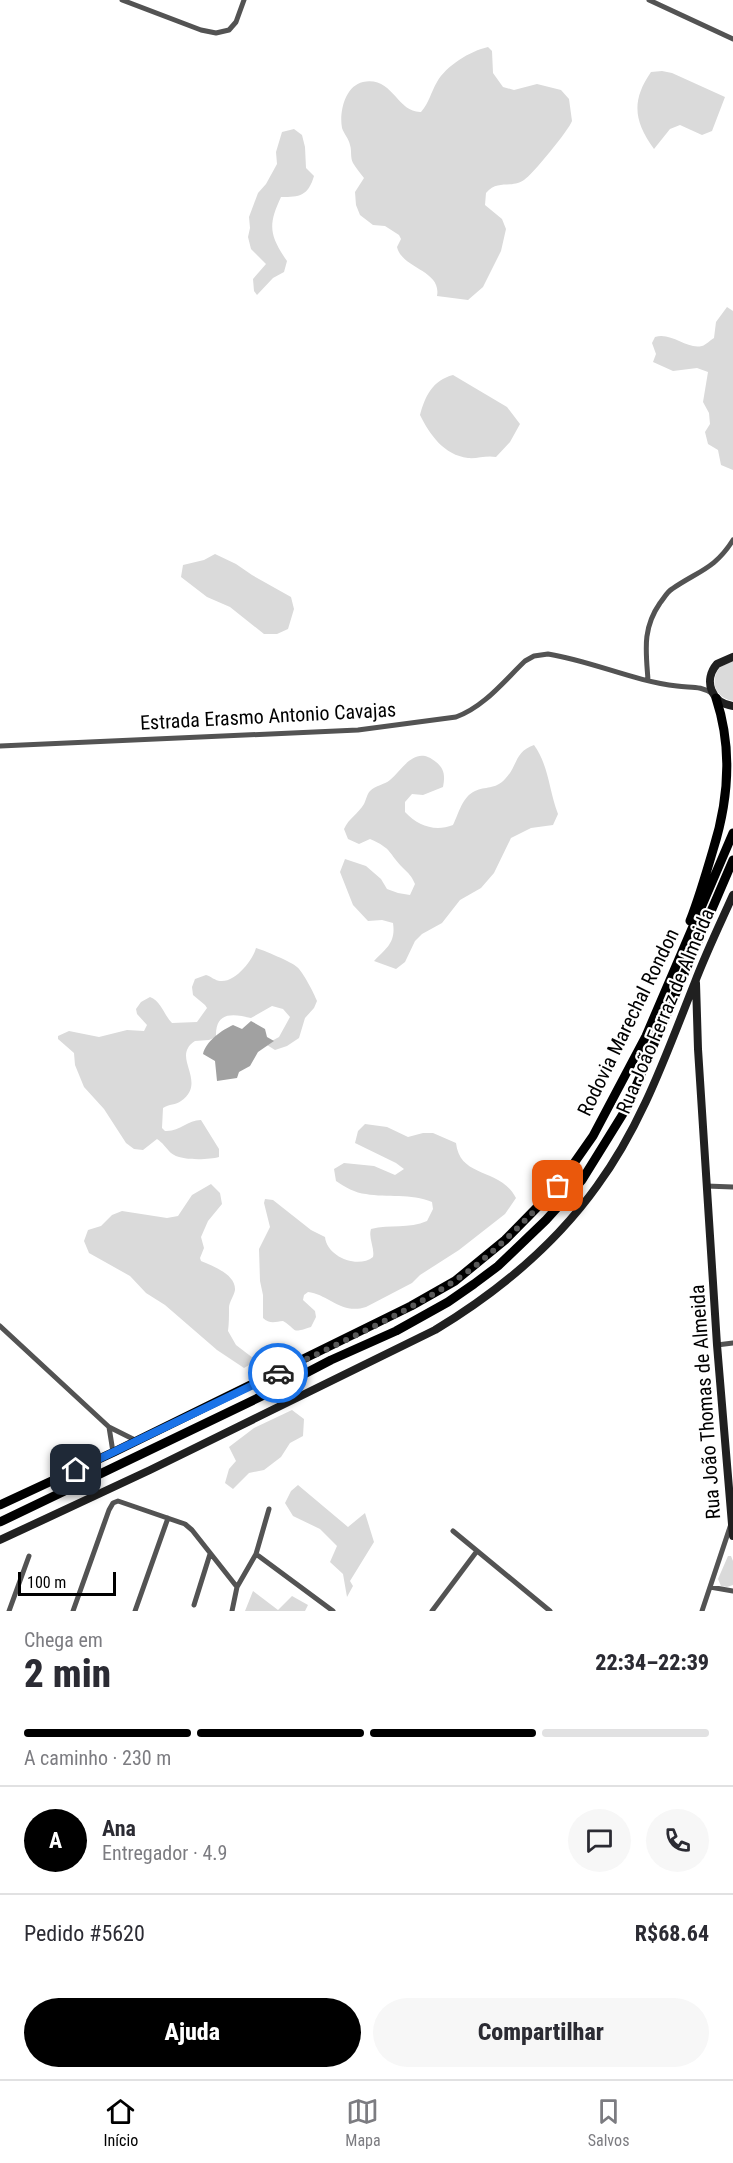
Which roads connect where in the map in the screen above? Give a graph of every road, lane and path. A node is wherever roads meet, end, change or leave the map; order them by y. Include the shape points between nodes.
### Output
1 (122, 0) edge
2 (244, 0) edge
3 (649, 0) edge
4 (733, 39) edge
5 (733, 540) edge
6 (733, 657) edge
7 (709, 679) junction
8 (648, 680) junction
9 (697, 687) junction
10 (714, 696) junction
11 (733, 706) edge
12 (0, 746) edge
13 (733, 833) edge
14 (733, 860) edge
15 (733, 895) edge
16 (683, 952) junction
17 (696, 979) junction
18 (706, 1186) junction
19 (733, 1186) edge
20 (0, 1326) edge
21 (733, 1343) edge
22 (717, 1345) junction
23 (109, 1427) junction
24 (137, 1441) junction
25 (114, 1452) junction
26 (732, 1504) edge
27 (0, 1505) edge
28 (269, 1509) dead end
29 (168, 1518) junction
30 (3, 1522) edge
31 (732, 1522) edge
32 (453, 1531) dead end
33 (733, 1536) edge
34 (0, 1540) edge
35 (477, 1551) junction
36 (210, 1554) junction
37 (256, 1554) junction
38 (29, 1556) dead end
39 (237, 1587) junction
40 (710, 1587) junction
41 (733, 1591) edge
42 (194, 1605) dead end
43 (9, 1611) edge
44 (73, 1611) edge
45 (135, 1611) edge
46 (232, 1611) edge
47 (333, 1611) edge
48 (432, 1611) edge
49 (550, 1611) edge
50 (702, 1611) edge

1 - 2 street via 216,33 229,30 236,22
3 - 4 street
5 - 8 street via 710,567 669,590 652,615 645,640
6 - 7 main road via 717,664
7 - 9 street
7 - 10 main road
8 - 9 street, Estrada Erasmo Antonio Cavajas
8 - 12 street, Estrada Erasmo Antonio Cavajas via 548,654 525,661 480,704 456,717 358,730
9 - 10 street, Estrada Erasmo Antonio Cavajas
10 - 11 main road
10 - 16 highway via 730,736 729,796
13 - 16 highway, Rodovia Marechal Rondon
14 - 30 highway, Rodovia Marechal Rondon via 639,1079 609,1137 582,1180 498,1266 448,1302 396,1331
15 - 17 main road, Rua João Ferraz de Almeida
16 - 24 highway, Rodovia Marechal Rondon via 646,1036 593,1136 558,1186 505,1240 455,1281 411,1306
17 - 18 main road, Rua João Thomas de Almeida
17 - 34 main road, Rua João Ferraz de Almeida via 656,1080 616,1158 574,1216 527,1264 435,1330
18 - 19 street
18 - 22 main road, Rua João Thomas de Almeida
20 - 23 street
21 - 22 street
22 - 26 main road, Rua João Thomas de Almeida
23 - 24 street
23 - 25 street
24 - 25 highway, Rodovia Marechal Rondon
25 - 27 highway, Rodovia Marechal Rondon
26 - 31 main road, Rua João Thomas de Almeida
28 - 37 street
29 - 36 street via 192,1530
29 - 44 street via 118,1501 113,1503
29 - 45 street
31 - 33 main road
31 - 40 street, Rua João Thomas de Almeida
32 - 35 street
35 - 48 street
35 - 49 street
36 - 39 street
36 - 42 street
37 - 39 street
37 - 47 street
38 - 43 street
39 - 46 street
40 - 41 street
40 - 50 street, Rua João Thomas de Almeida

